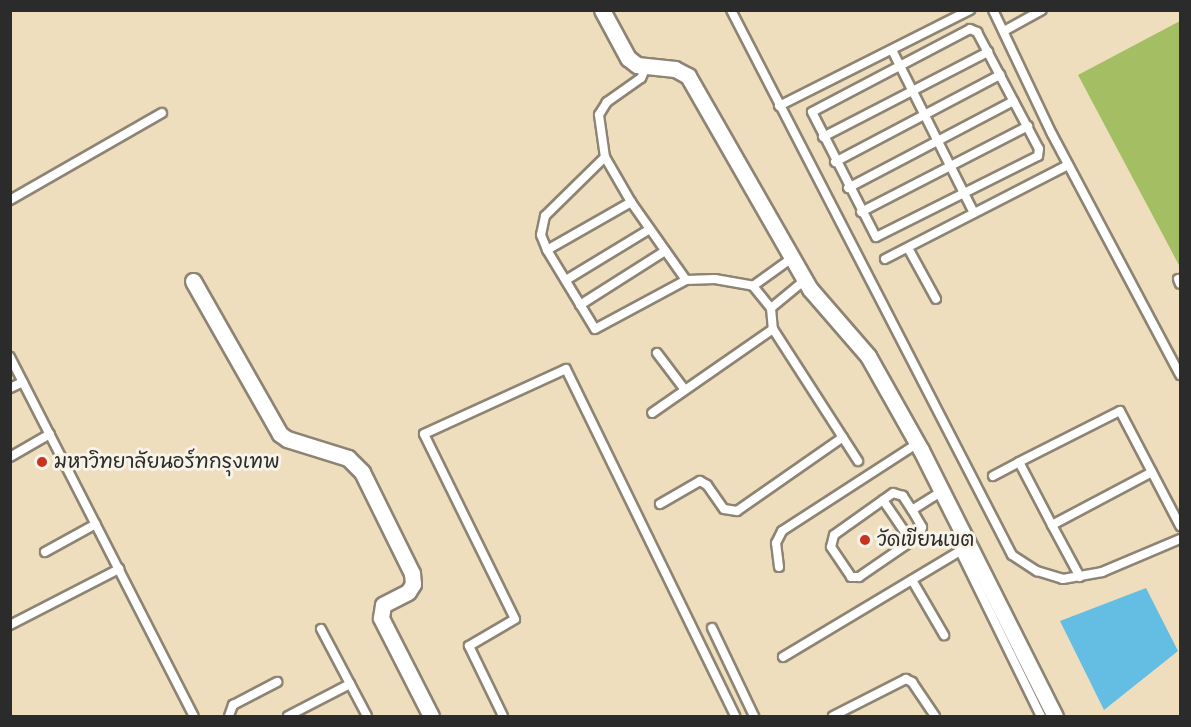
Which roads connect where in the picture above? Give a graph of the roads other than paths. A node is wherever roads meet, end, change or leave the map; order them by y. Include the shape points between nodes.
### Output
1 (602, 10) edge
2 (731, 10) edge
3 (970, 10) edge
4 (993, 10) edge
5 (1039, 11) edge
6 (953, 19) junction
7 (1004, 32) junction
8 (961, 33) junction
9 (892, 50) junction
10 (988, 52) junction
11 (899, 64) junction
12 (646, 67) junction
13 (1000, 75) junction
14 (828, 82) junction
15 (912, 91) junction
16 (836, 97) junction
17 (1014, 101) junction
18 (779, 106) junction
19 (162, 113) dead end
20 (925, 116) junction
21 (1028, 126) junction
22 (823, 137) junction
23 (938, 142) junction
24 (605, 157) junction
25 (835, 162) junction
26 (1068, 165) junction
27 (951, 167) junction
28 (848, 188) junction
29 (965, 195) junction
30 (10, 200) edge
31 (631, 202) junction
32 (861, 212) junction
33 (974, 213) junction
34 (650, 229) junction
35 (908, 248) junction
36 (547, 250) junction
37 (665, 251) junction
38 (792, 258) junction
39 (885, 259) dead end
40 (566, 280) junction
41 (686, 280) junction
42 (805, 280) junction
43 (193, 281) dead end
44 (753, 286) junction
45 (936, 299) dead end
46 (580, 305) junction
47 (771, 308) junction
48 (773, 329) junction
49 (657, 353) dead end
50 (10, 357) edge
51 (1178, 363) edge
52 (1180, 375) edge
53 (23, 382) junction
54 (10, 388) edge
55 (684, 390) junction
56 (652, 413) dead end
57 (50, 434) junction
58 (843, 437) junction
59 (918, 443) junction
60 (10, 457) edge
61 (858, 461) dead end
62 (1019, 462) junction
63 (1152, 472) junction
64 (993, 476) dead end
65 (942, 490) junction
66 (883, 500) junction
67 (660, 504) dead end
68 (912, 510) junction
69 (96, 524) junction
70 (1052, 525) junction
71 (1180, 526) edge
72 (1180, 539) edge
73 (911, 541) junction
74 (965, 548) junction
75 (45, 552) dead end
76 (779, 567) dead end
77 (118, 569) junction
78 (1080, 577) junction
79 (912, 580) junction
80 (10, 625) edge
81 (712, 628) dead end
82 (321, 629) dead end
83 (944, 635) dead end
84 (783, 657) dead end
85 (277, 682) dead end
86 (350, 684) junction
87 (194, 717) edge
88 (229, 717) edge
89 (288, 717) edge
90 (367, 717) edge
91 (431, 717) edge
92 (503, 717) edge
93 (735, 717) edge
94 (754, 717) edge
95 (833, 717) edge
96 (935, 717) edge
97 (1041, 717) edge
98 (1054, 717) edge

1 - 12 street via 628,58
2 - 18 lane
3 - 6 lane
4 - 7 lane
5 - 7 lane
6 - 8 lane
6 - 9 lane
7 - 26 lane
8 - 10 lane via 974,29
8 - 11 lane
9 - 11 lane
9 - 14 lane
10 - 13 lane
10 - 15 lane
11 - 15 lane
11 - 16 lane
12 - 24 lane via 641,78 607,102 600,115
12 - 38 street via 675,69 688,76
13 - 17 lane
13 - 20 lane
14 - 16 lane
14 - 18 lane
15 - 20 lane
15 - 22 lane
16 - 22 lane via 812,112
17 - 21 lane
17 - 23 lane
18 - 78 lane via 1012,555 1037,571 1063,579
19 - 30 lane
20 - 23 lane
20 - 25 lane
21 - 27 lane
21 - 29 lane via 1039,149 1038,156
22 - 25 lane
23 - 27 lane
23 - 28 lane
24 - 31 lane
24 - 36 lane via 545,216 540,235
25 - 28 lane
26 - 33 lane
26 - 51 lane
27 - 29 lane
27 - 32 lane
28 - 32 lane
29 - 32 lane via 880,237 872,234
29 - 33 lane
31 - 34 lane
31 - 36 lane
33 - 35 lane
34 - 37 lane
34 - 40 lane
35 - 39 lane
35 - 45 lane
36 - 40 lane
37 - 41 lane
37 - 46 lane
38 - 42 street
38 - 44 lane
40 - 46 lane
41 - 44 lane via 716,279
41 - 46 lane via 601,329 591,325
42 - 47 lane
42 - 59 street via 868,356
43 - 91 street via 280,434 287,440 342,454 362,472 412,573 413,584 408,592 383,605 381,618
44 - 47 lane
47 - 48 lane
48 - 55 lane
48 - 58 lane
49 - 55 lane
50 - 53 lane
51 - 52 lane
53 - 54 lane
53 - 57 lane
55 - 56 lane
57 - 60 lane
57 - 69 lane
58 - 61 lane
58 - 67 lane via 737,511 724,509 700,481
59 - 65 street
59 - 76 lane via 782,531 776,543
62 - 63 lane via 1119,411
62 - 64 lane
62 - 70 lane
63 - 70 lane
63 - 71 lane
65 - 68 lane
65 - 74 street
66 - 68 lane via 899,494
66 - 73 lane
66 - 73 lane via 831,540 851,577 860,578
68 - 73 lane via 923,531
69 - 75 lane
69 - 77 lane
70 - 78 lane
72 - 78 lane via 1127,563
74 - 79 lane
74 - 97 lane
74 - 98 street
77 - 80 lane
77 - 87 lane
79 - 83 lane
79 - 84 lane
81 - 94 lane
82 - 86 lane
85 - 88 lane via 233,705
86 - 89 lane
86 - 90 lane
92 - 93 lane via 469,646 515,619 424,434 566,369
95 - 96 lane via 906,679

